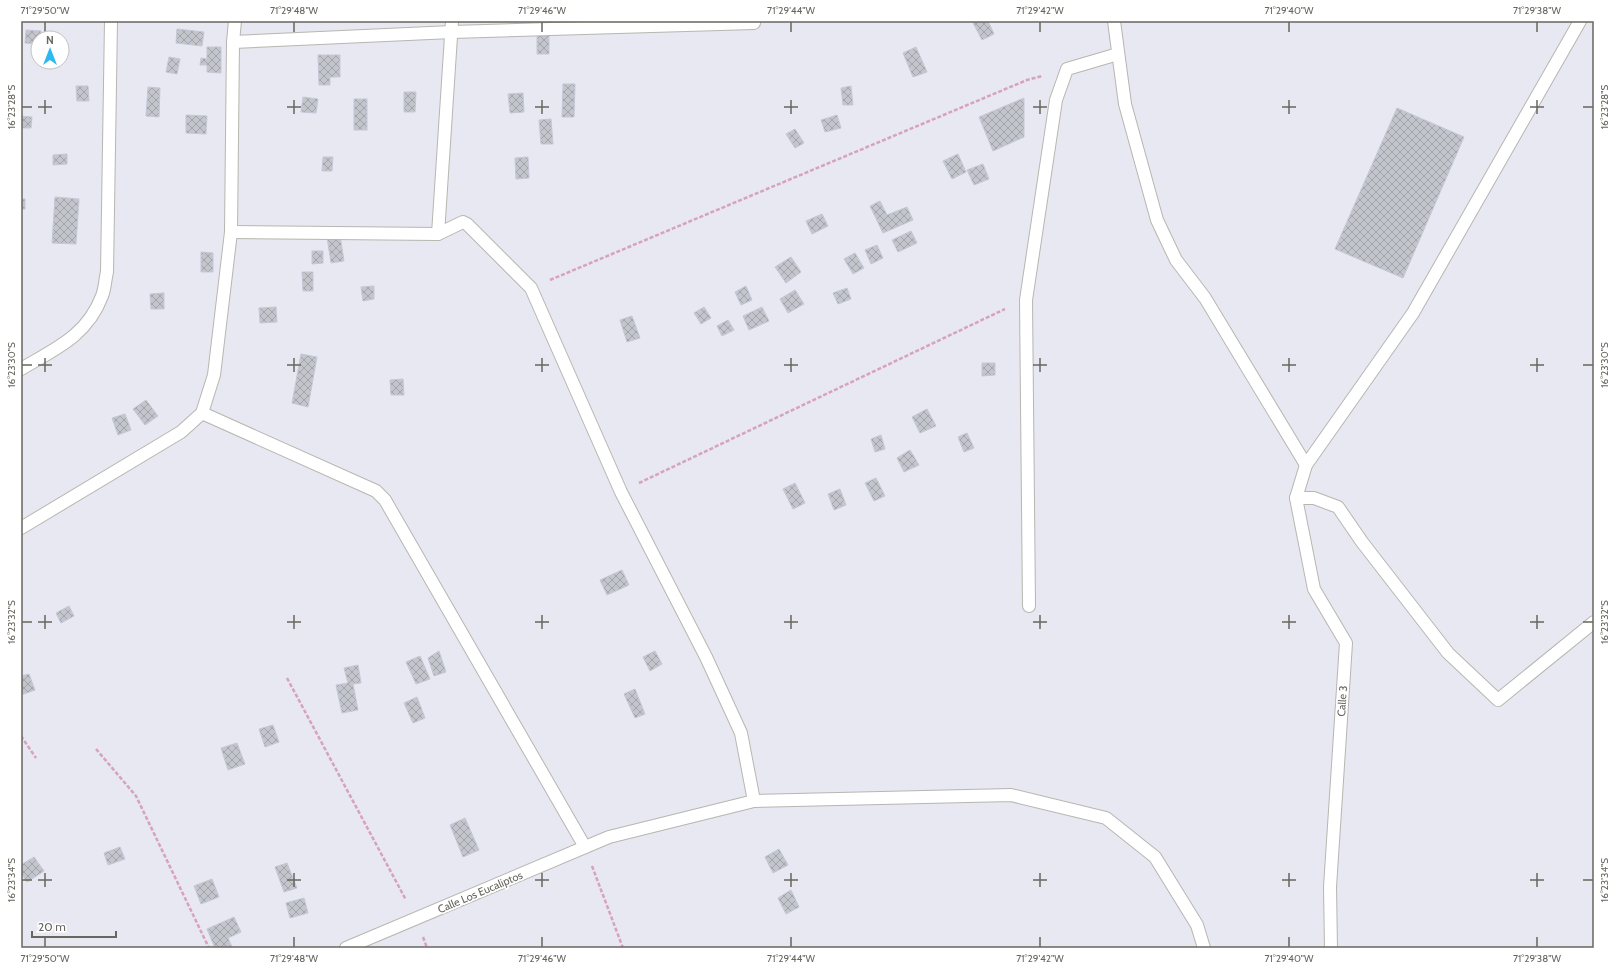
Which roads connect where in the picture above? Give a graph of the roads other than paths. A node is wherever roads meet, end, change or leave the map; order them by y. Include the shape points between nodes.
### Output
1 (111, 21) edge
2 (235, 21) edge
3 (1114, 21) edge
4 (1580, 21) edge
5 (754, 23) dead end
6 (452, 27) edge
7 (233, 42) junction
8 (1118, 54) junction
9 (231, 232) junction
10 (438, 234) junction
11 (21, 369) edge
12 (202, 413) junction
13 (1306, 466) junction
14 (1296, 498) junction
15 (21, 528) edge
16 (1029, 606) dead end
17 (1594, 622) edge
18 (754, 801) junction
19 (585, 847) junction
20 (346, 948) edge
21 (1204, 948) edge
22 (1331, 948) edge

1 - 11 street via 107,272 103,295 93,317 78,334
2 - 7 street
3 - 8 street
4 - 13 street, Calle 3 via 1413,313
5 - 6 street
6 - 7 street
6 - 10 street
7 - 9 street
8 - 13 street via 1125,104 1157,220 1176,260 1205,298
8 - 16 street via 1067,69 1056,100 1026,300
9 - 10 street
9 - 12 street via 214,376
10 - 18 street via 463,222 467,224 531,288 621,492 706,657 741,733
12 - 15 street via 181,432
12 - 19 street via 376,490 385,500
13 - 14 street, Calle 3
14 - 17 street via 1314,498 1338,507 1448,653 1498,700
14 - 22 street, Calle 3 via 1314,589 1346,643 1330,887
18 - 19 street, Calle Los Eucaliptos via 609,837
18 - 21 street, Calle Los Eucaliptos via 1011,795 1106,818 1155,858 1197,925
19 - 20 street, Calle Los Eucaliptos

